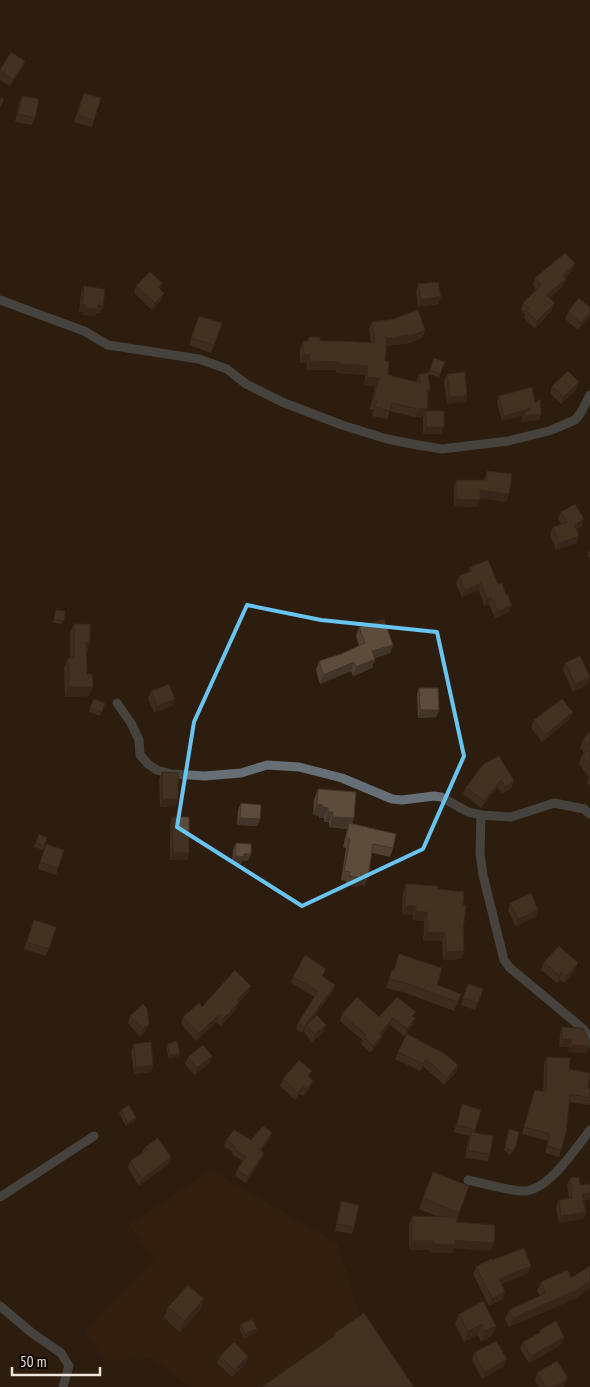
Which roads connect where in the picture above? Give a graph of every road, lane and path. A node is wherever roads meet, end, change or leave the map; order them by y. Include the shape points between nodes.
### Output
1 (0, 300) edge
2 (590, 395) edge
3 (117, 703) dead end
4 (590, 814) edge
5 (480, 815) junction
6 (590, 1043) edge
7 (590, 1130) edge
8 (94, 1136) dead end
9 (468, 1180) dead end
10 (0, 1197) edge
11 (0, 1306) edge
12 (63, 1387) edge

1 - 2 street via 84,331 108,345 199,359 227,368 246,384 282,402 342,425 418,446 442,449 549,431 575,420
3 - 5 street via 139,740 140,755 157,770 205,776 241,773 267,764 298,767 342,778 392,799 441,797
4 - 5 street via 584,809 554,802 511,817
5 - 6 street via 483,875 504,960 581,1027 589,1036
7 - 9 street via 558,1170 532,1190 522,1191
8 - 10 street
11 - 12 street via 61,1352 69,1366

